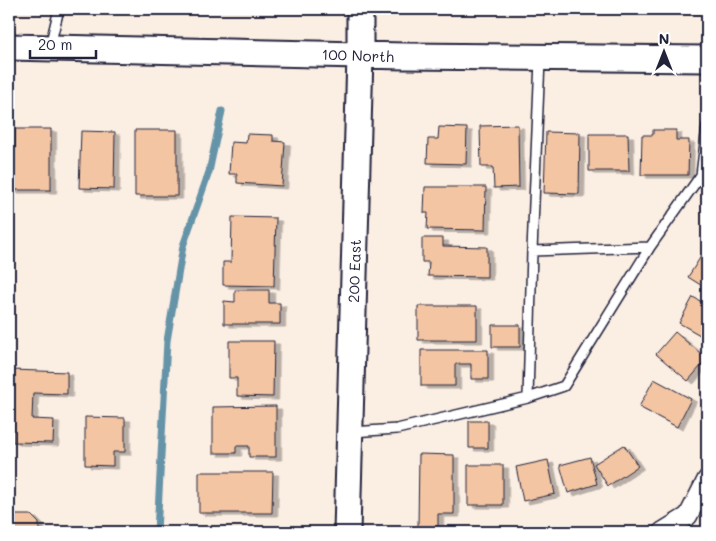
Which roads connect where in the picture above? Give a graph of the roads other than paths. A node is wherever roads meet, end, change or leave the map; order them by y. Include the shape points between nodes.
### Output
1 (59, 9) edge
2 (360, 9) edge
3 (9, 48) edge
4 (49, 48) junction
5 (360, 55) junction
6 (540, 57) junction
7 (707, 59) edge
8 (707, 126) edge
9 (650, 247) junction
10 (532, 251) junction
11 (528, 398) junction
12 (350, 432) junction
13 (707, 479) edge
14 (347, 532) edge
15 (662, 532) edge

1 - 4 lane
2 - 5 street, 200 East
3 - 4 street, 100 North
4 - 5 street, 100 North
5 - 6 street, 100 North
5 - 12 street, 200 East
6 - 7 street, 100 North
6 - 10 lane
8 - 9 lane via 701,175
9 - 10 lane
9 - 11 lane via 564,386
10 - 11 lane
11 - 12 lane via 397,429
12 - 14 street, 200 East
13 - 15 street via 688,516

